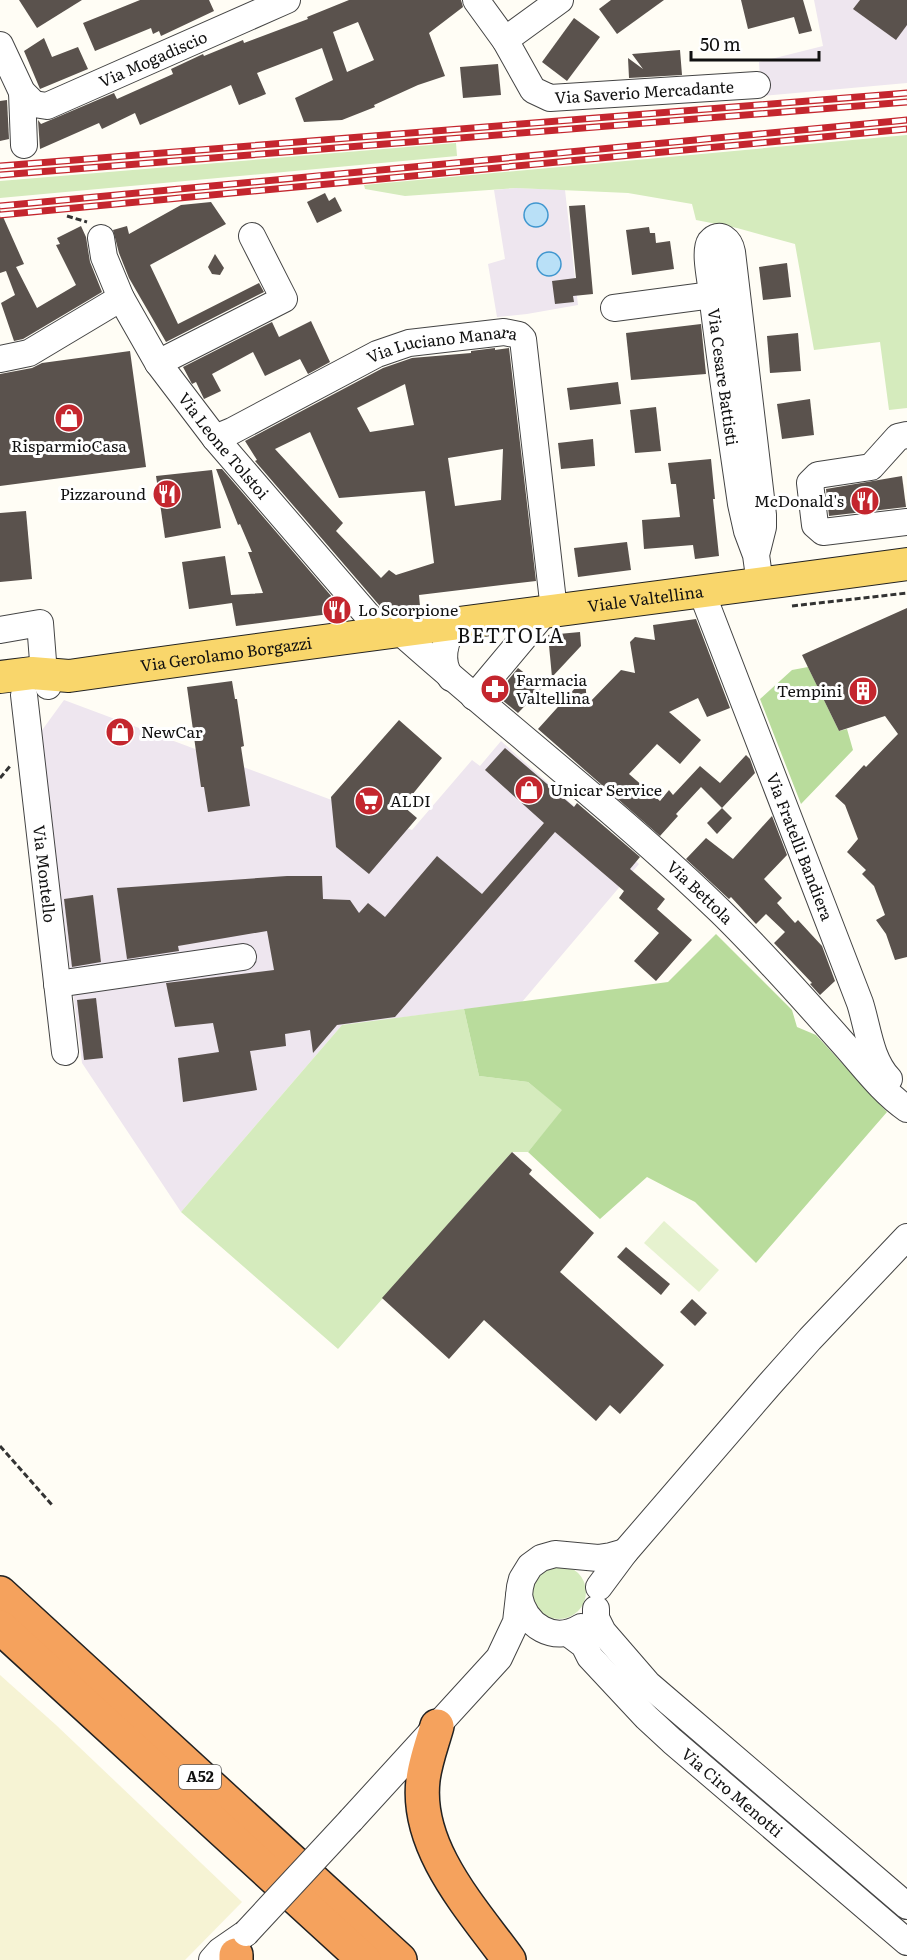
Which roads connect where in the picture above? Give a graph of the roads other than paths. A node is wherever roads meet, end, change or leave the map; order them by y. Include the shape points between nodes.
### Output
1 (287, 0) edge
2 (476, 0) edge
3 (560, 0) edge
4 (505, 40) junction
5 (0, 45) edge
6 (757, 85) dead end
7 (22, 92) junction
8 (24, 145) dead end
9 (252, 236) dead end
10 (101, 238) dead end
11 (712, 295) junction
12 (122, 298) junction
13 (614, 308) dead end
14 (0, 359) edge
15 (158, 363) junction
16 (907, 435) edge
17 (214, 438) junction
18 (760, 506) junction
19 (907, 522) edge
20 (758, 569) junction
21 (906, 583) edge
22 (702, 593) junction
23 (560, 609) junction
24 (456, 623) junction
25 (0, 630) edge
26 (390, 631) junction
27 (451, 678) junction
28 (31, 684) edge
29 (474, 697) junction
30 (243, 957) dead end
31 (57, 984) junction
32 (65, 1052) dead end
33 (907, 1091) edge
34 (907, 1109) edge
35 (907, 1237) edge
36 (625, 1552) junction
37 (574, 1556) junction
38 (0, 1593) edge
39 (519, 1596) junction
40 (597, 1598) junction
41 (0, 1627) edge
42 (561, 1633) junction
43 (499, 1658) junction
44 (437, 1726) junction
45 (907, 1906) edge
46 (907, 1942) edge
47 (232, 1954) edge
48 (364, 1960) edge
49 (400, 1960) edge
50 (509, 1960) edge

1 - 7 street, Via Mogadiscio via 47,106 34,104
2 - 4 street, Via Saverio Mercadante
3 - 4 street
4 - 6 street, Via Saverio Mercadante via 533,90 550,98
5 - 7 street
7 - 8 street
9 - 15 street via 284,299
10 - 12 street, Via Leone Tolstoi via 104,257
11 - 13 street
11 - 18 street, Via Cesare Battisti
11 - 18 street, Via Cesare Battisti via 709,245 722,237 732,252
12 - 14 street via 29,353
12 - 15 street, Via Leone Tolstoi
15 - 17 street, Via Leone Tolstoi
16 - 19 street via 898,437 871,467 818,475 810,483 815,525 824,532
17 - 23 street, Via Luciano Manara via 377,354 409,343 504,332 519,335 523,339
17 - 26 street, Via Leone Tolstoi
18 - 20 street, Via Cesare Battisti via 747,531
20 - 21 main road, Viale Valtellina
20 - 22 main road, Viale Valtellina
22 - 23 main road, Viale Valtellina
22 - 33 street, Via Fratelli Bandiera via 860,1003 875,1057 884,1074
23 - 24 main road, Viale Valtellina
23 - 29 street
24 - 26 main road, Viale Valtellina
24 - 27 street via 447,638 444,657
25 - 28 street, Via Montello via 40,623
26 - 27 street, Via Bettola
26 - 28 main road, Via Gerolamo Borgazzi
27 - 29 street, Via Bettola
28 - 31 street, Via Montello
29 - 34 street, Via Bettola via 687,880 814,1010 884,1090
30 - 31 street
31 - 32 street, Via Montello
35 - 36 street via 810,1339
36 - 37 street via 598,1558
36 - 40 street
37 - 39 street via 548,1555 535,1562 522,1579
37 - 40 street via 594,1574
38 - 49 highway, A52
39 - 42 street via 530,1621 545,1631
39 - 43 street via 516,1622
40 - 42 street via 584,1625
40 - 45 street, Via Ciro Menotti via 596,1618 603,1632 648,1684
41 - 48 highway, A52
42 - 43 street via 531,1638
42 - 46 street, Via Ciro Menotti via 584,1645 590,1657 672,1741
43 - 44 street
44 - 47 street, bridge
44 - 50 highway via 423,1780 429,1834 452,1880

